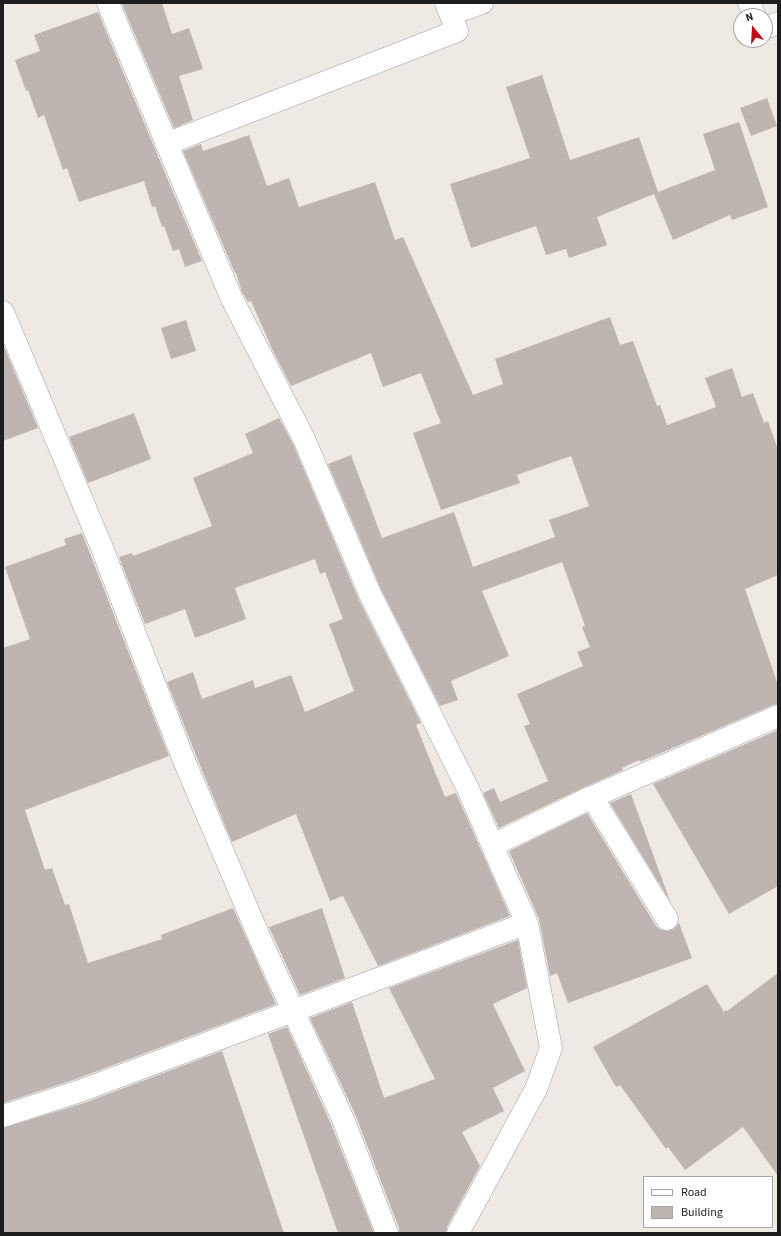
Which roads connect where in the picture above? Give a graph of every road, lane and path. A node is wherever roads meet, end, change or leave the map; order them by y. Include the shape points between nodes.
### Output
1 (108, 3) edge
2 (482, 3) edge
3 (448, 9) edge
4 (166, 144) junction
5 (3, 312) edge
6 (778, 716) edge
7 (592, 797) junction
8 (493, 845) junction
9 (667, 919) dead end
10 (527, 923) junction
11 (293, 1011) junction
12 (3, 1116) edge
13 (387, 1233) edge
14 (458, 1233) edge

1 - 4 street
2 - 3 street
3 - 4 street via 456,31
4 - 8 street via 230,297 304,439 370,594 469,791
5 - 11 street via 102,548 185,763
6 - 7 street
7 - 8 street
7 - 9 street
8 - 10 street
10 - 11 street
10 - 14 street via 551,1048 536,1089
11 - 12 street via 80,1091
11 - 13 street via 343,1119

